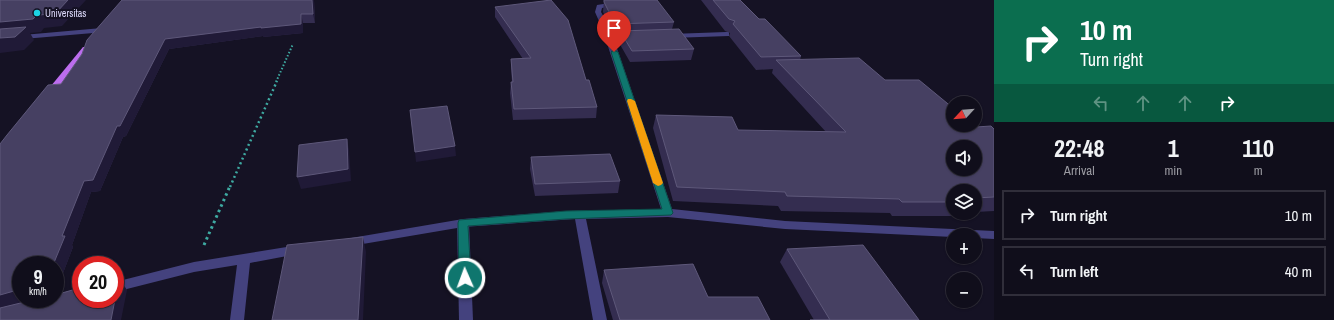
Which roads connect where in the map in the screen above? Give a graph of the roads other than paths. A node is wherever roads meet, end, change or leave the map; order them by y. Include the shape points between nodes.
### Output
1 (624, 4) edge
2 (104, 27) joint
3 (726, 34) dead end
4 (664, 36) edge
5 (0, 39) edge
6 (44, 101) edge
7 (668, 213) junction
8 (580, 215) junction
9 (463, 223) junction
10 (994, 235) edge
11 (338, 244) edge
12 (308, 248) edge
13 (244, 259) junction
14 (124, 285) edge
15 (237, 320) edge
16 (466, 320) edge
17 (600, 320) edge

1 - 7 street via 599,6 598,12 613,37
2 - 5 street
2 - 6 main road
3 - 4 street
7 - 8 street
7 - 10 street via 785,225
8 - 9 street
8 - 17 street
9 - 11 street
9 - 16 street
12 - 13 street
13 - 14 street via 194,267
13 - 15 street

